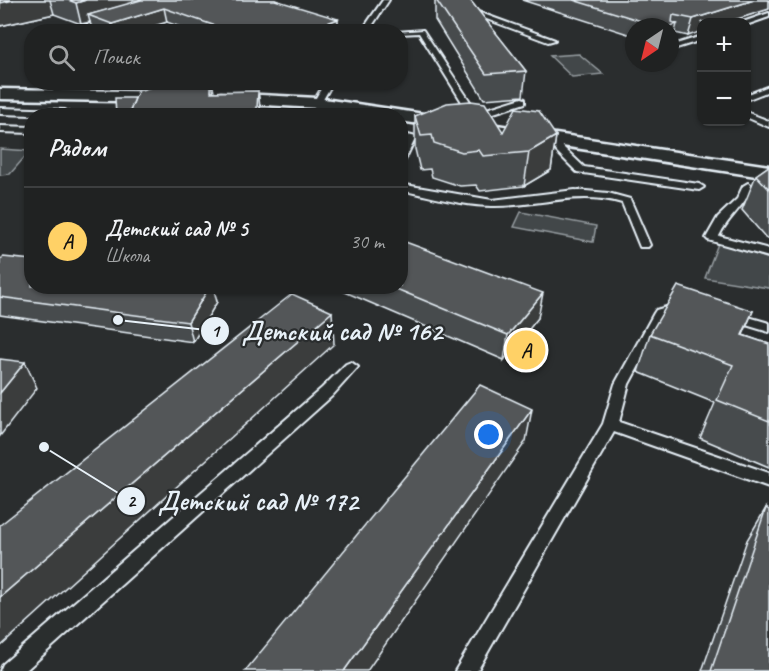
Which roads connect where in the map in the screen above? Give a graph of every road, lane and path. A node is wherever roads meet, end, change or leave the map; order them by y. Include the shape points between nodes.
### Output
1 (386, 0) edge
2 (439, 0) edge
3 (769, 15) edge
4 (111, 19) edge
5 (751, 22) edge
6 (94, 24) edge
7 (370, 24) edge
8 (408, 32) edge
9 (681, 38) edge
10 (551, 40) dead end
11 (697, 40) edge
12 (691, 42) junction
13 (679, 46) edge
14 (769, 88) edge
15 (324, 90) edge
16 (0, 94) edge
17 (751, 96) edge
18 (238, 99) junction
19 (522, 101) edge
20 (317, 103) junction
21 (236, 108) edge
22 (361, 108) edge
23 (0, 111) edge
24 (24, 112) edge
25 (408, 113) edge
26 (751, 116) edge
27 (24, 120) edge
28 (476, 121) junction
29 (769, 124) edge
30 (0, 129) edge
31 (14, 129) junction
32 (24, 130) edge
33 (411, 137) dead end
34 (553, 138) junction
35 (408, 143) edge
36 (581, 170) junction
37 (769, 172) edge
38 (748, 186) dead end
39 (699, 187) dead end
40 (408, 188) edge
41 (582, 192) junction
42 (644, 245) dead end
43 (769, 253) edge
44 (699, 307) edge
45 (716, 311) edge
46 (769, 328) edge
47 (351, 367) dead end
48 (610, 425) junction
49 (769, 480) edge
50 (10, 671) edge
51 (465, 671) edge

1 - 7 lane
2 - 10 lane
3 - 5 lane
4 - 6 lane
8 - 28 lane via 421,31
9 - 12 lane
11 - 12 lane
12 - 13 lane
14 - 17 lane
15 - 20 lane
16 - 18 street
18 - 20 street
18 - 21 lane
19 - 28 lane
20 - 22 street
23 - 24 lane
25 - 28 street
26 - 29 lane
27 - 31 lane
28 - 34 street
30 - 31 lane
31 - 32 lane
33 - 35 lane
34 - 36 lane
34 - 37 street
36 - 39 lane
36 - 41 lane
38 - 43 lane via 742,200 722,219 712,238
40 - 41 lane via 493,203
41 - 42 lane via 608,194 626,201
44 - 48 lane via 688,305 662,313 622,384
45 - 46 lane
47 - 50 lane
48 - 49 lane
48 - 51 lane

